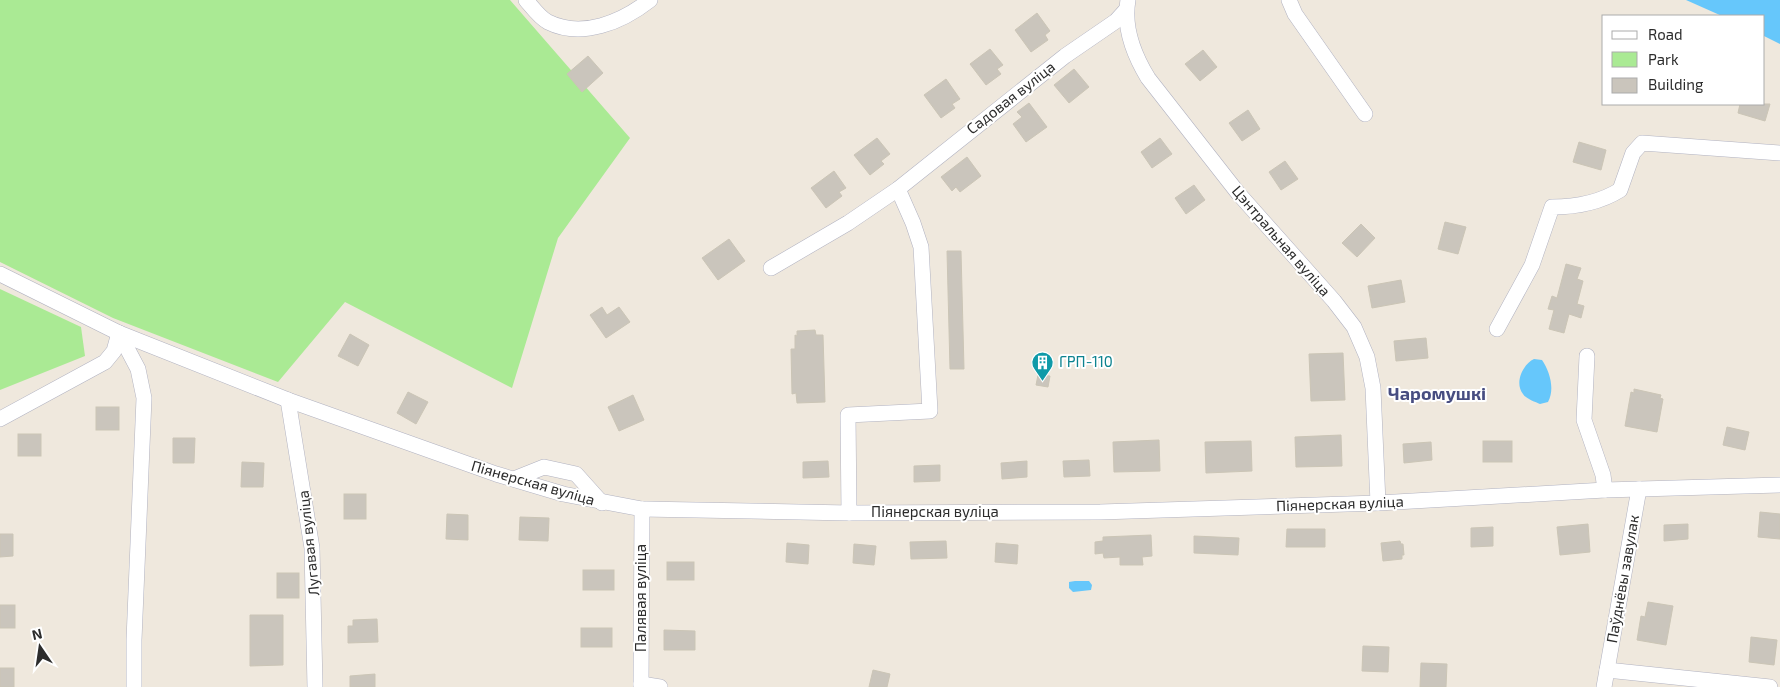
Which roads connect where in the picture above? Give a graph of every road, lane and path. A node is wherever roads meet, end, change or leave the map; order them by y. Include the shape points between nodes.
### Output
1 (526, 0) edge
2 (650, 0) edge
3 (1289, 0) edge
4 (1127, 5) edge
5 (1365, 114) dead end
6 (1780, 153) edge
7 (898, 189) junction
8 (771, 268) dead end
9 (0, 274) edge
10 (1497, 329) dead end
11 (119, 333) junction
12 (1587, 356) dead end
13 (288, 400) junction
14 (0, 419) edge
15 (514, 479) junction
16 (1780, 485) edge
17 (1638, 489) junction
18 (1604, 490) junction
19 (602, 503) junction
20 (1378, 503) junction
21 (642, 509) junction
22 (849, 513) junction
23 (1607, 670) junction
24 (641, 685) edge
25 (134, 687) edge
26 (315, 687) edge
27 (660, 687) edge
28 (1604, 687) edge
29 (1770, 687) edge

1 - 2 street via 546,22 580,29 620,20
3 - 5 street via 1295,14
4 - 7 street, Садовая вуліца via 1116,21 1065,56
4 - 20 street, Цэнтральная вуліца via 1133,48 1148,78 1238,193 1345,314 1361,342 1373,388
6 - 10 street via 1642,143 1633,152 1620,190 1591,203 1552,207 1532,265
7 - 8 street, Садовая вуліца
7 - 22 street via 921,247 930,411 848,416
9 - 11 street, Піянерская вуліца
11 - 13 street, Піянерская вуліца
11 - 14 street via 114,351 104,362
11 - 25 street via 138,368 144,398
12 - 18 street via 1584,420 1604,475
13 - 15 street, Піянерская вуліца
13 - 26 street, Лугавая вуліца via 312,548
15 - 19 street, Піянерская вуліца
15 - 19 street via 544,467 576,474
16 - 17 street, Піянерская вуліца
17 - 18 street, Піянерская вуліца
17 - 23 street, Паўднёвы завулак
18 - 20 street, Піянерская вуліца
19 - 21 street, Піянерская вуліца
20 - 22 street, Піянерская вуліца via 1100,512
21 - 22 street, Піянерская вуліца
21 - 24 street, Палявая вуліца
23 - 28 street, Паўднёвы завулак
23 - 29 street
24 - 27 street

